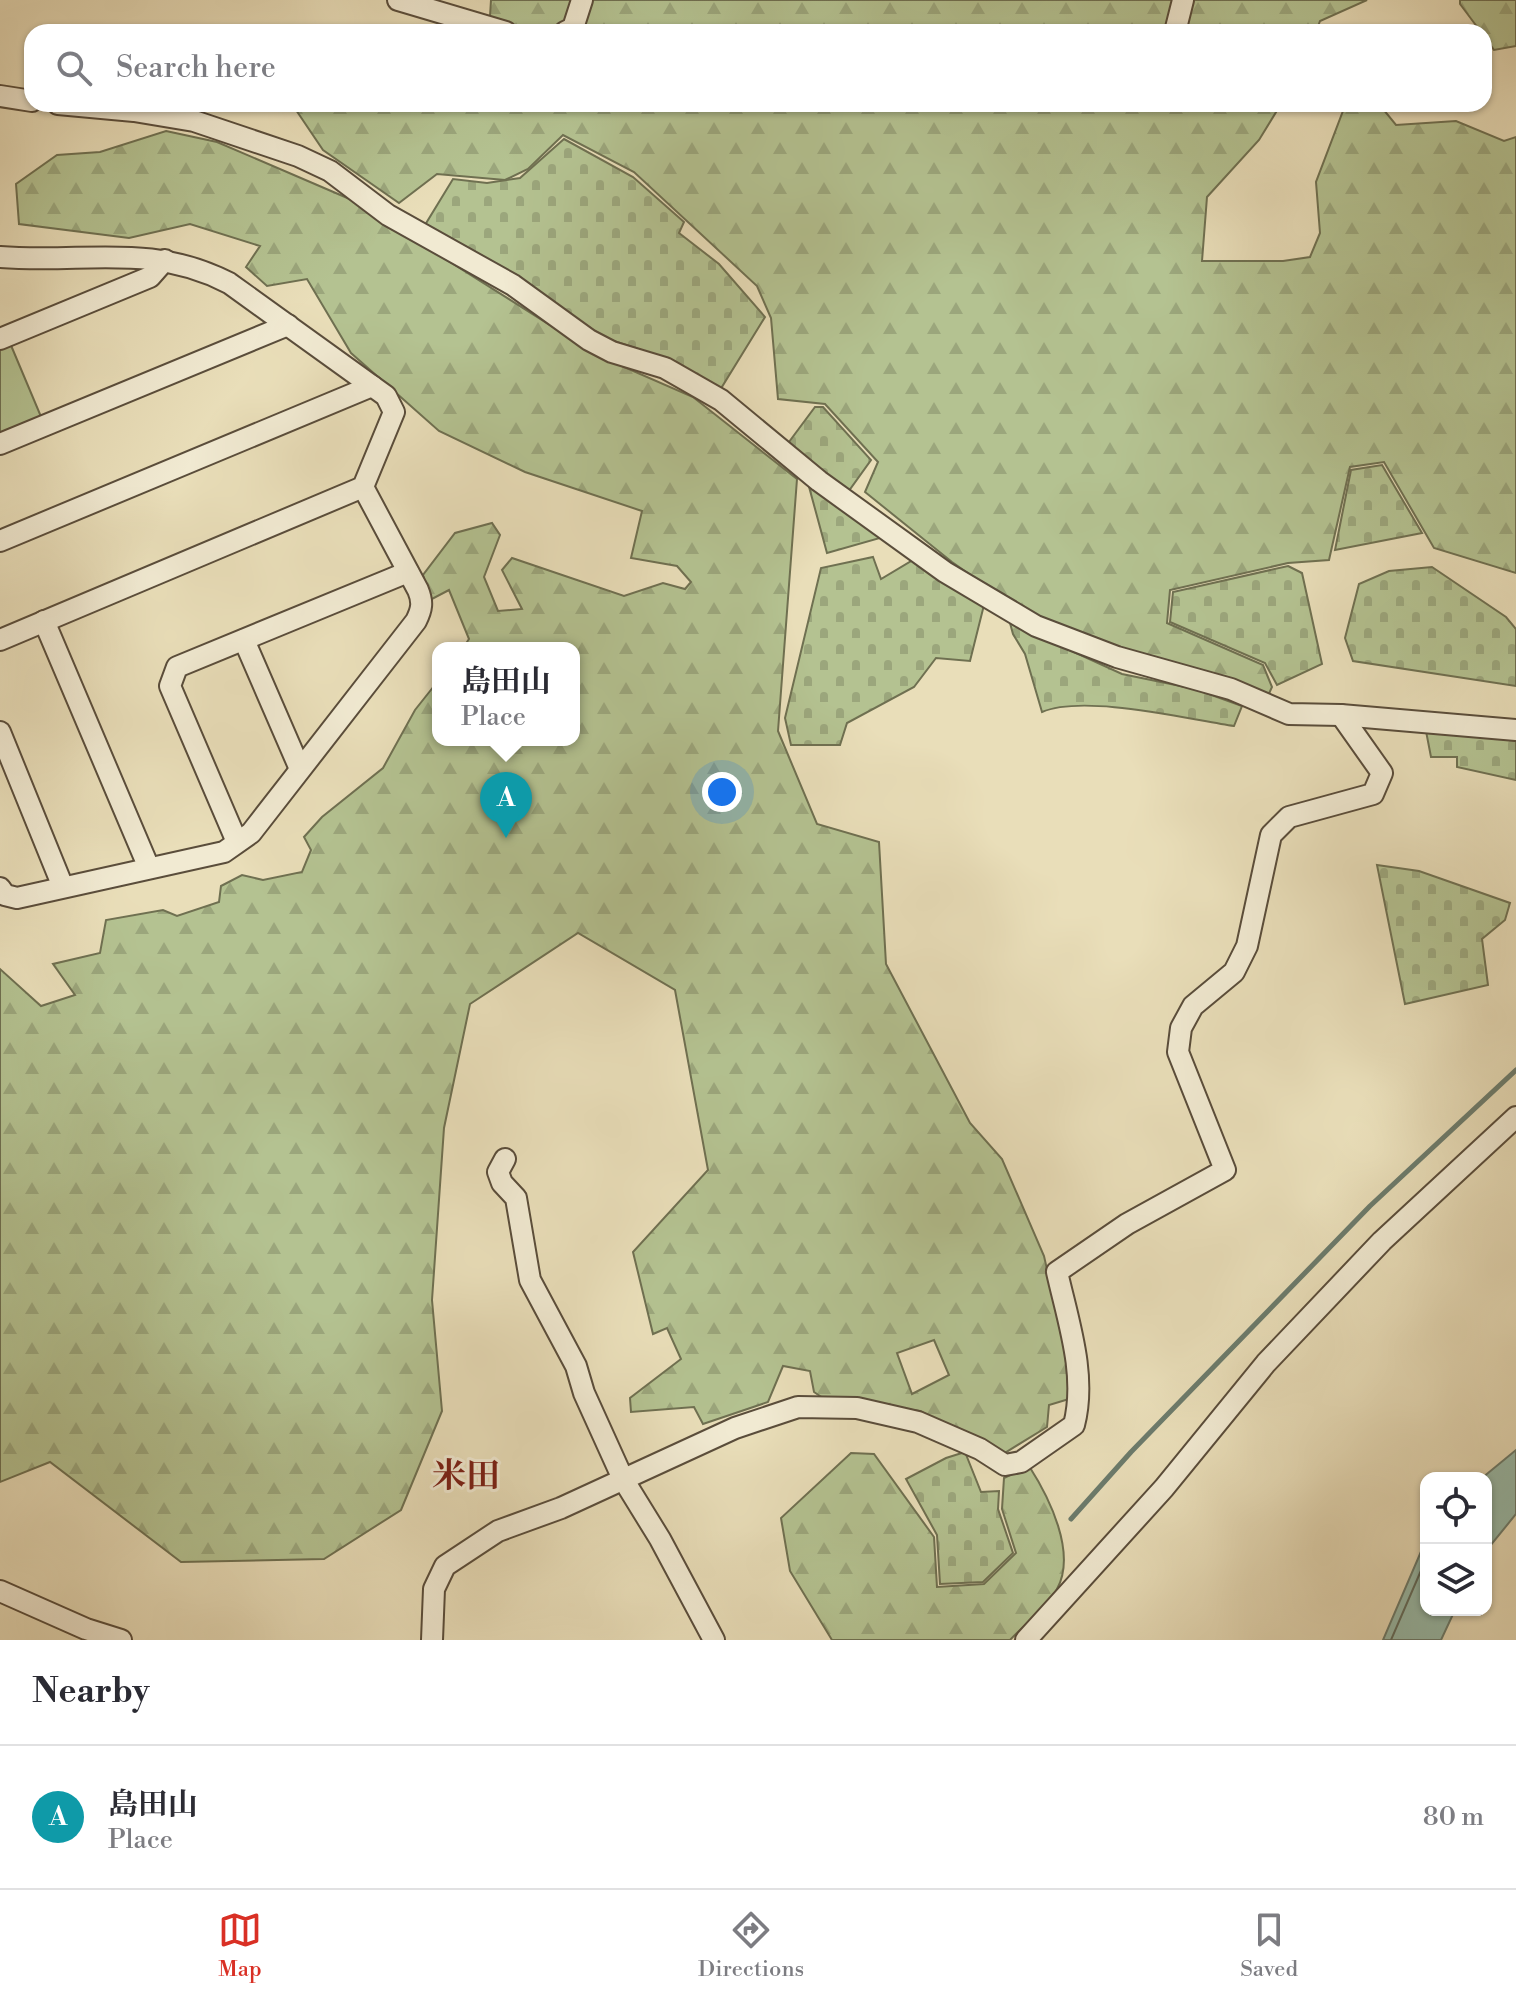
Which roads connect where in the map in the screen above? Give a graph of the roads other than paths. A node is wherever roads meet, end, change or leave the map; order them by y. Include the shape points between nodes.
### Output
1 (398, 0) edge
2 (582, 0) edge
3 (1183, 0) edge
4 (479, 24) edge
5 (574, 24) edge
6 (1177, 24) edge
7 (0, 96) edge
8 (24, 100) edge
9 (140, 112) edge
10 (0, 257) edge
11 (165, 260) junction
12 (288, 325) junction
13 (0, 339) edge
14 (372, 386) junction
15 (0, 444) edge
16 (363, 487) junction
17 (0, 541) edge
18 (408, 572) junction
19 (44, 621) junction
20 (0, 640) edge
21 (244, 640) junction
22 (1341, 715) junction
23 (1516, 730) edge
24 (0, 735) edge
25 (300, 769) junction
26 (237, 842) junction
27 (149, 868) junction
28 (63, 887) junction
29 (0, 888) edge
30 (1516, 1117) edge
31 (505, 1159) dead end
32 (623, 1479) junction
33 (0, 1591) edge
34 (121, 1640) edge
35 (432, 1640) edge
36 (714, 1640) edge
37 (1026, 1640) edge

1 - 4 street
2 - 5 street
3 - 6 street
7 - 8 street
9 - 22 street via 194,121 330,171 388,215 513,285 589,340 665,368 721,400 819,481 945,572 1036,626 1117,657 1231,689 1289,714
10 - 11 street
11 - 12 street via 229,283
11 - 13 street via 150,277
12 - 14 street
12 - 15 street
14 - 16 street via 386,396 394,412
14 - 17 street
16 - 18 street
16 - 19 street
18 - 21 street
18 - 25 street via 422,598 416,621
19 - 20 street
19 - 27 street
21 - 25 street
21 - 26 street via 177,667 170,686
22 - 23 street
22 - 32 street via 1382,773 1373,794 1289,817 1271,835 1247,946 1234,972 1193,1006 1181,1028 1178,1052 1225,1170 1127,1224 1057,1272 1078,1376 1074,1425 1021,1462 1005,1465 918,1422 857,1408 798,1407 735,1428
24 - 28 street
25 - 26 street via 251,833
26 - 27 street via 224,852
27 - 28 street
28 - 29 street via 17,898
30 - 37 street via 1382,1241 1287,1341 1164,1488
31 - 32 street via 498,1172 516,1198 530,1280 576,1366
32 - 35 street via 498,1531 445,1566 434,1589
32 - 36 street
33 - 34 street

